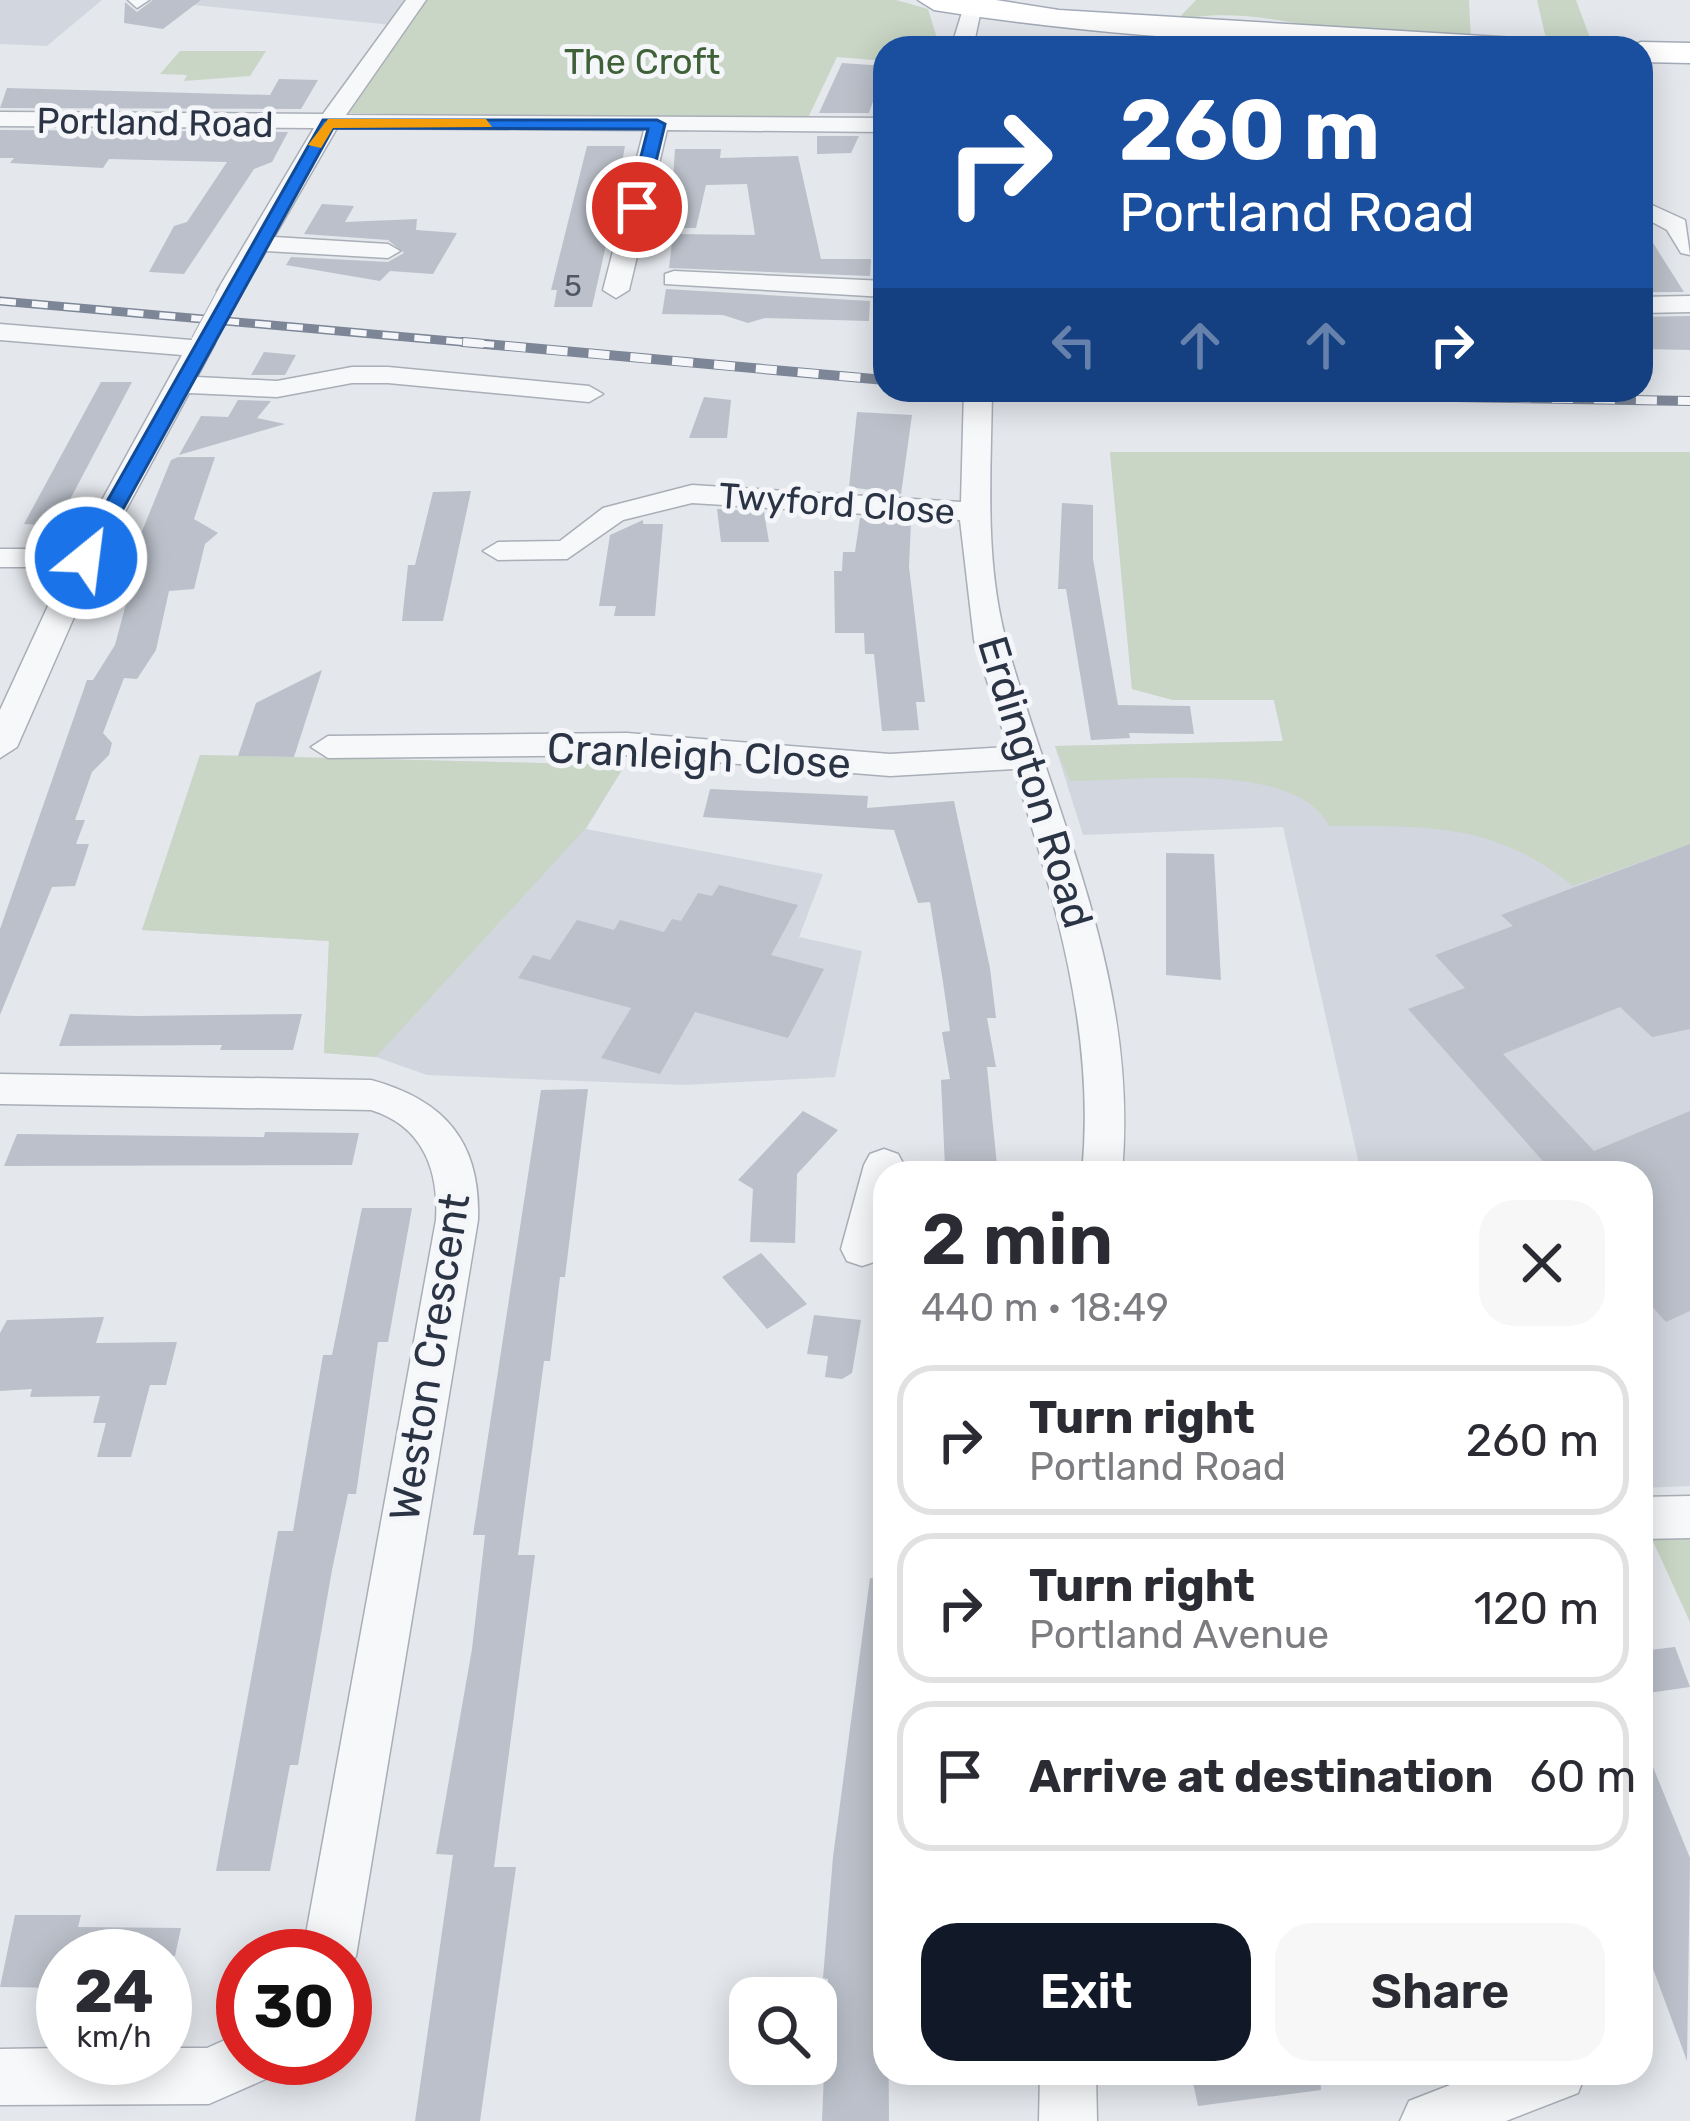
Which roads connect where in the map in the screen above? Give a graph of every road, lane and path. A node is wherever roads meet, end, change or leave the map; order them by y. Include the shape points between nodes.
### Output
1 (416, 0) edge
2 (947, 3) edge
3 (958, 36) edge
4 (1364, 36) edge
5 (1653, 52) edge
6 (1690, 53) edge
7 (0, 119) edge
8 (328, 124) junction
9 (657, 124) junction
10 (873, 125) edge
11 (1653, 213) edge
12 (257, 243) junction
13 (1690, 248) edge
14 (388, 251) dead end
15 (687, 277) dead end
16 (873, 288) edge
17 (616, 290) dead end
18 (1690, 304) edge
19 (1653, 305) edge
20 (0, 332) edge
21 (201, 346) junction
22 (181, 384) junction
23 (590, 394) dead end
24 (977, 402) edge
25 (974, 512) junction
26 (498, 551) dead end
27 (0, 558) edge
28 (86, 558) junction
29 (328, 747) dead end
30 (0, 748) edge
31 (1030, 757) junction
32 (0, 1089) edge
33 (1103, 1161) edge
34 (873, 1213) edge
35 (862, 1249) dead end
36 (1690, 1517) edge
37 (1653, 1518) edge
38 (334, 1929) edge
39 (216, 2073) edge
40 (2, 2084) edge
41 (1068, 2085) edge
42 (1526, 2085) edge
43 (1067, 2121) edge
44 (1429, 2121) edge

1 - 8 street
2 - 3 street
2 - 4 main road
5 - 6 main road
7 - 8 street, Portland Road
8 - 9 street, Portland Road
8 - 12 street
9 - 10 street, Portland Road
9 - 17 street
11 - 13 street via 1676,224
12 - 14 street
12 - 21 street, bridge
15 - 16 street
18 - 19 street
20 - 21 street
21 - 22 street
22 - 23 street via 277,389 388,375 537,402
22 - 28 street
24 - 25 street, Erdington Road
25 - 26 street, Twyford Close via 692,494 613,514 567,550
25 - 31 street, Erdington Road via 990,640
27 - 28 street
28 - 30 street
29 - 31 street, Cranleigh Close via 371,732 890,765
31 - 33 street, Erdington Road via 1083,931 1108,1108
32 - 38 street, Weston Crescent via 370,1095 416,1114 452,1159 457,1220
34 - 35 street
36 - 37 street
39 - 40 street
41 - 43 street
42 - 44 street

